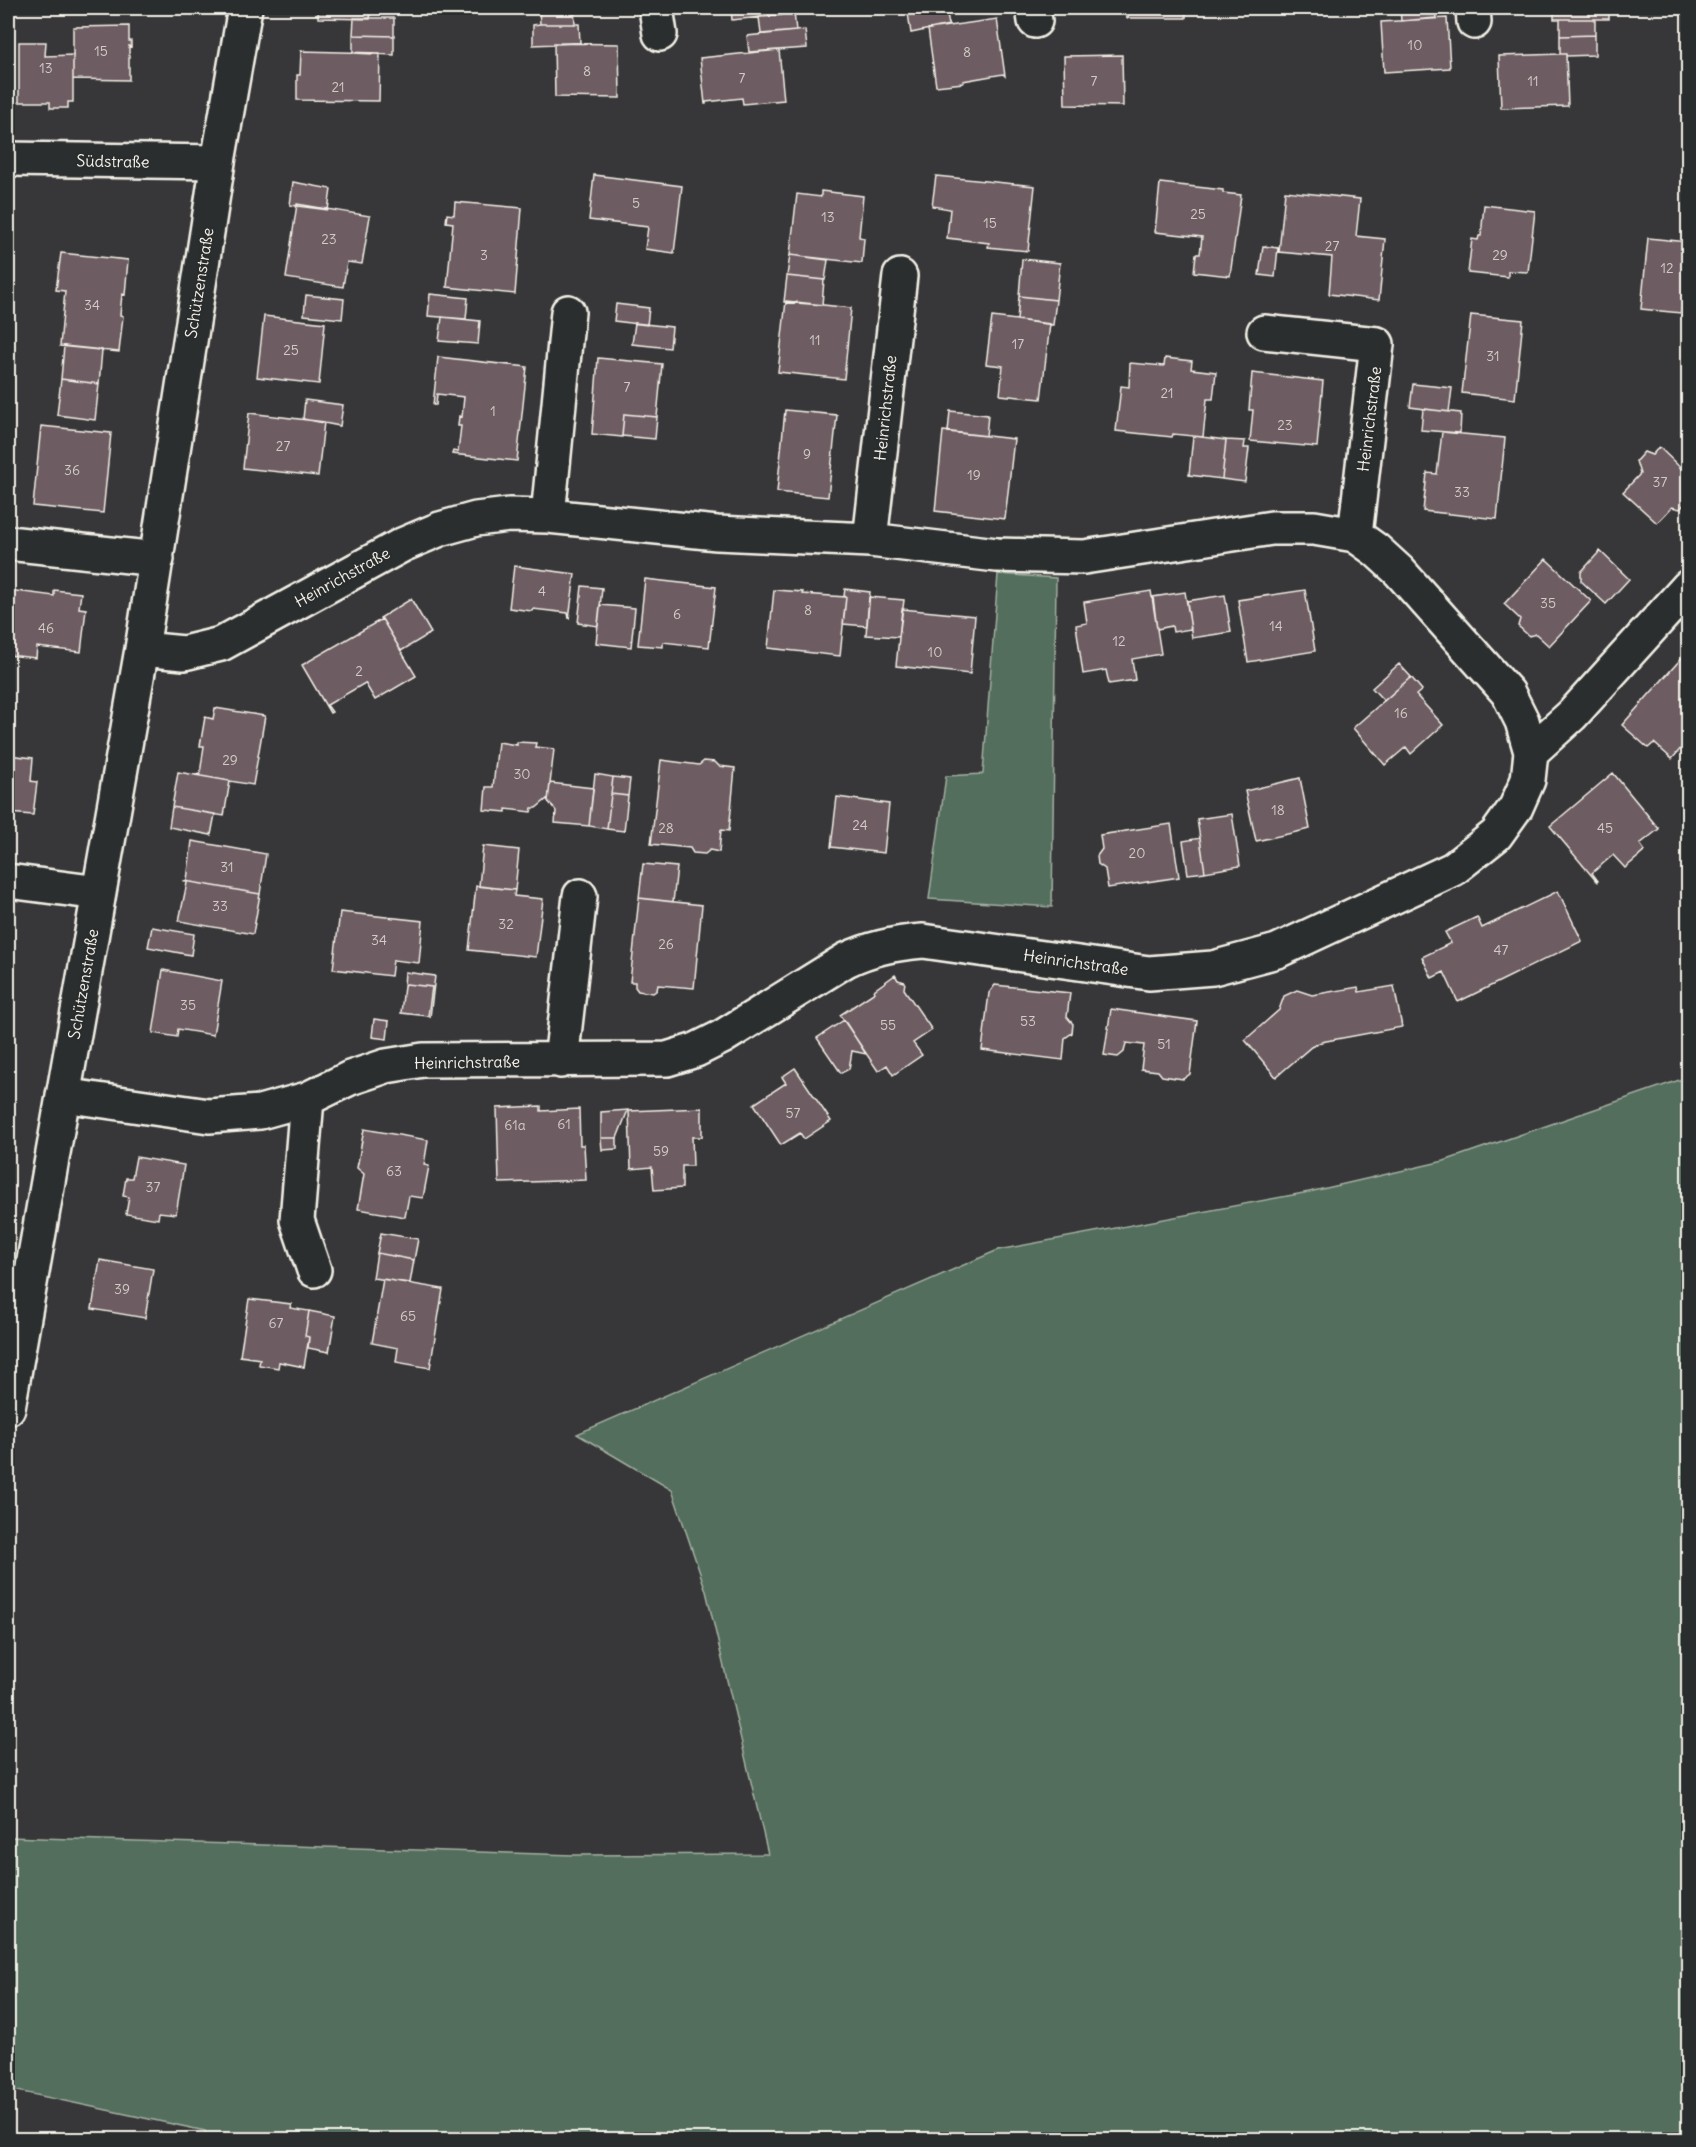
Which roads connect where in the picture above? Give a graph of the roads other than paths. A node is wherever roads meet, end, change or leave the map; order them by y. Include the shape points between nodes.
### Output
1 (245, 8) edge
2 (8, 159) edge
3 (218, 162) junction
4 (900, 276) dead end
5 (568, 312) dead end
6 (1264, 332) dead end
7 (548, 516) junction
8 (1355, 535) junction
9 (870, 540) junction
10 (8, 543) edge
11 (157, 559) junction
12 (1689, 587) edge
13 (142, 649) junction
14 (1531, 752) junction
15 (8, 881) edge
16 (99, 893) junction
17 (580, 896) dead end
18 (561, 1060) junction
19 (63, 1095) junction
20 (307, 1099) junction
21 (314, 1270) dead end
22 (8, 1408) edge

1 - 3 street, Schützenstraße
2 - 3 street, Südstraße
3 - 11 street, Schützenstraße
4 - 9 street, Heinrichstraße
5 - 7 street
6 - 8 street, Heinrichstraße via 1377,344
7 - 9 street, Heinrichstraße via 717,533
7 - 13 street, Heinrichstraße via 498,516 440,529 402,545 221,644 184,653
8 - 9 street, Heinrichstraße via 1314,528 1272,528 1084,557 997,555
8 - 14 street, Heinrichstraße via 1399,571 1508,693
10 - 11 street
11 - 13 street, Schützenstraße
12 - 14 street via 1572,715
13 - 16 street, Schützenstraße
14 - 18 street, Heinrichstraße via 1528,780 1516,807 1496,835 1453,870 1277,951 1213,968 1149,973 923,941 899,943 846,960 696,1050 667,1059
15 - 16 street
16 - 19 street, Schützenstraße
17 - 18 street
18 - 20 street, Heinrichstraße via 423,1060 386,1066 350,1078
19 - 20 street, Heinrichstraße via 209,1116 260,1112
19 - 22 street, Schützenstraße
20 - 21 street via 297,1220

